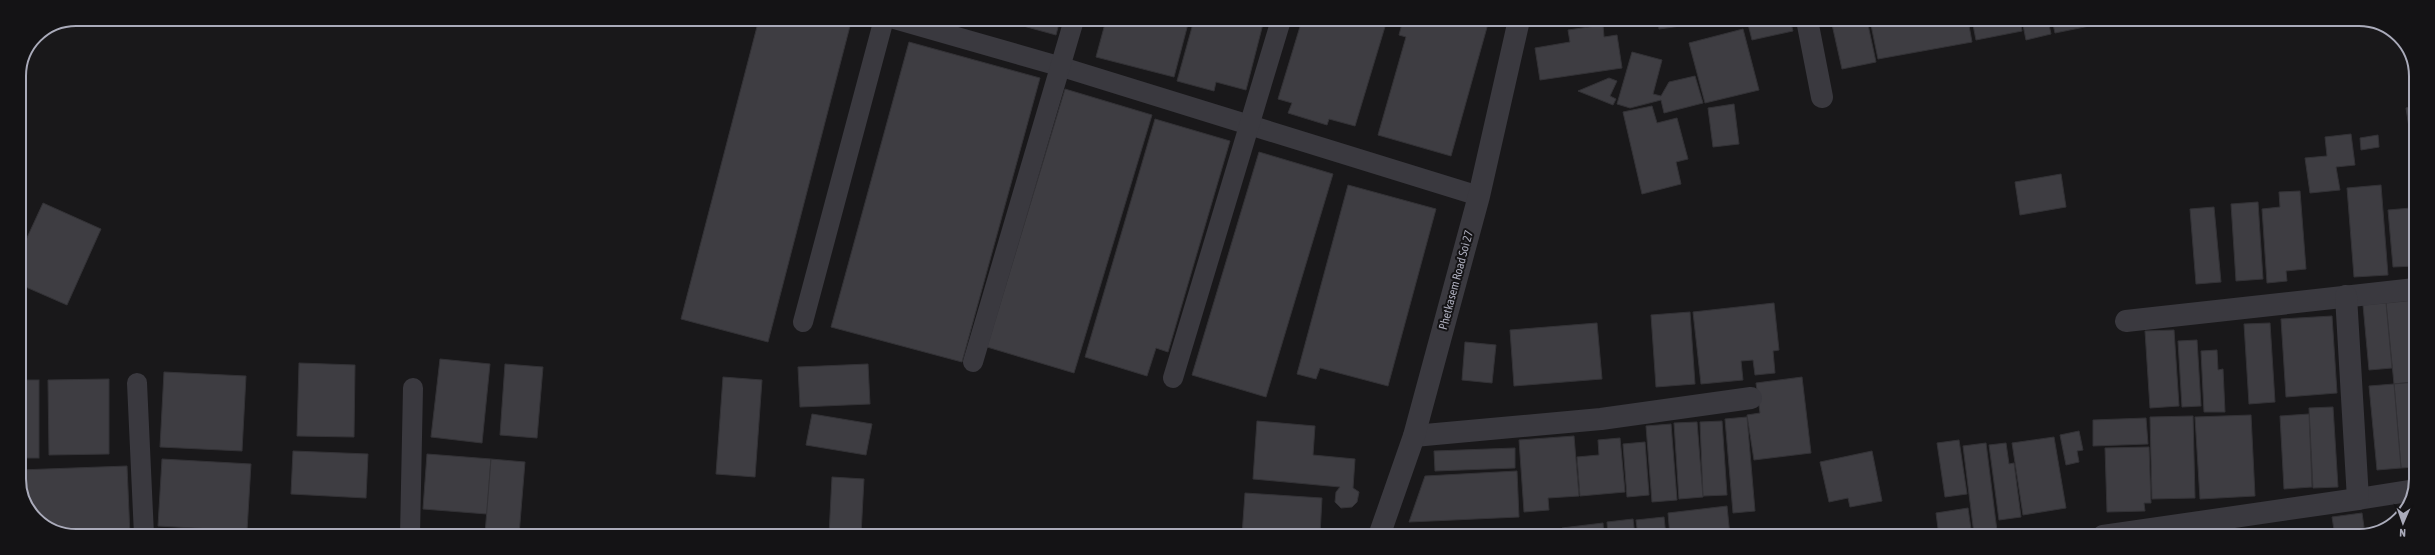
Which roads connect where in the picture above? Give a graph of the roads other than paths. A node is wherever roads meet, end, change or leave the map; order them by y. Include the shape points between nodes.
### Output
1 (882, 26) edge
2 (918, 26) edge
3 (1072, 26) edge
4 (1279, 26) edge
5 (1517, 26) edge
6 (1808, 26) edge
7 (1062, 67) junction
8 (1822, 97) dead end
9 (1251, 125) junction
10 (1479, 196) junction
11 (2409, 290) edge
12 (2346, 296) junction
13 (2126, 321) dead end
14 (803, 322) dead end
15 (973, 362) dead end
16 (1173, 378) dead end
17 (137, 383) dead end
18 (413, 388) dead end
19 (1751, 398) dead end
20 (1414, 436) junction
21 (2407, 491) edge
22 (2358, 499) junction
23 (144, 529) edge
24 (410, 529) edge
25 (1381, 529) edge
26 (2151, 529) edge

1 - 14 lane
2 - 7 lane
3 - 7 lane
4 - 9 lane
5 - 10 street, Phetkasem Road Soi 27
6 - 8 street
7 - 9 lane
7 - 15 lane
9 - 10 lane
9 - 16 lane
10 - 20 street, Phetkasem Road Soi 27
11 - 12 street
12 - 13 street
12 - 22 street
17 - 23 lane
18 - 24 lane
19 - 20 street via 1601,419
20 - 25 street, Phetkasem Road Soi 27
21 - 22 street
22 - 26 street

